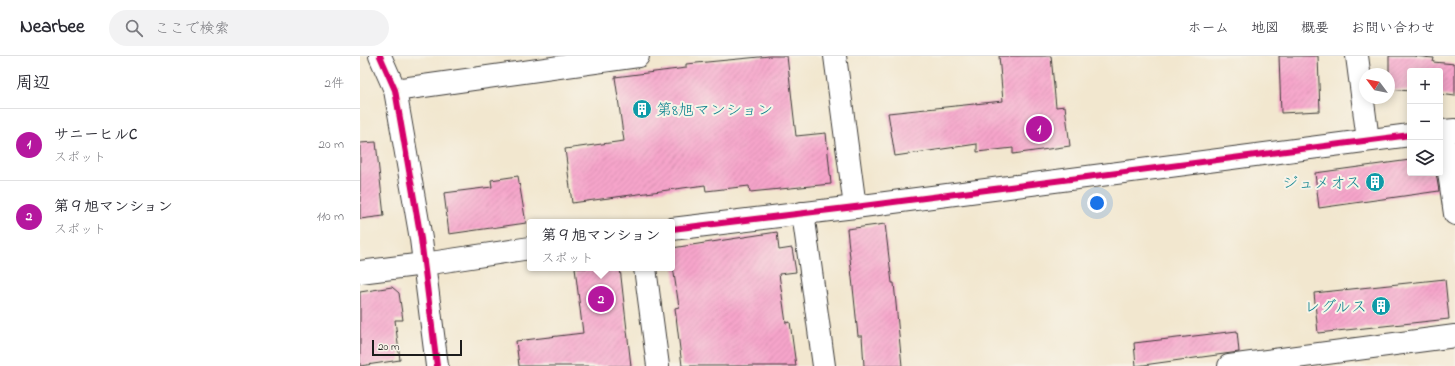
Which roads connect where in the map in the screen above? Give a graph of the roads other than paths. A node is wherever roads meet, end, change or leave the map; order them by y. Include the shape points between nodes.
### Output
1 (380, 56) edge
2 (638, 56) edge
3 (835, 56) edge
4 (1357, 56) edge
5 (395, 90) junction
6 (1446, 131) edge
7 (1407, 135) edge
8 (1368, 140) junction
9 (855, 207) junction
10 (803, 213) junction
11 (1455, 214) edge
12 (675, 229) edge
13 (527, 248) edge
14 (424, 264) junction
15 (645, 271) edge
16 (360, 272) edge
17 (1455, 336) edge
18 (1315, 360) edge
19 (437, 366) edge
20 (658, 366) edge
21 (824, 366) edge
22 (1229, 366) edge

1 - 5 street
2 - 5 street
3 - 9 street
4 - 8 street
5 - 14 street
6 - 11 street
7 - 8 street
8 - 9 street
9 - 10 street
10 - 12 street
10 - 21 street
13 - 14 street
14 - 16 street
14 - 19 street
15 - 20 street
17 - 18 street
18 - 22 street

